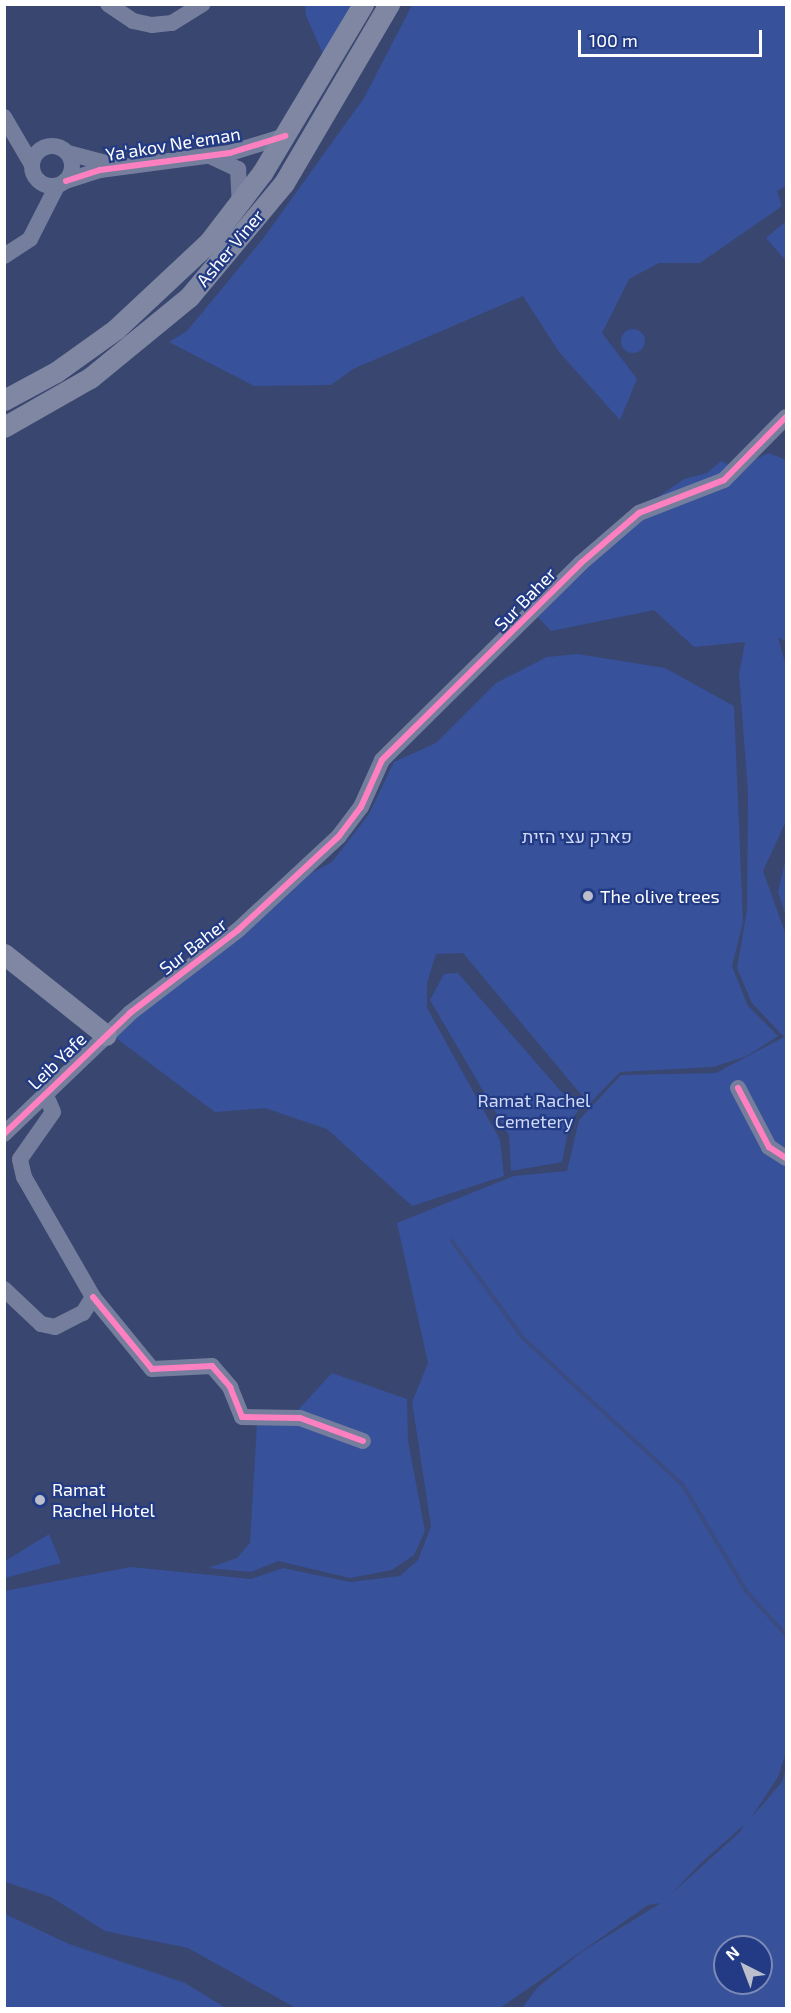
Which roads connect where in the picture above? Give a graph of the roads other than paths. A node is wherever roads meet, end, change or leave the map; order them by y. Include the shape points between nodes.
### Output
1 (108, 4) edge
2 (202, 4) edge
3 (363, 4) edge
4 (389, 4) edge
5 (5, 118) edge
6 (285, 136) junction
7 (46, 146) junction
8 (68, 153) junction
9 (208, 157) junction
10 (31, 163) junction
11 (129, 166) junction
12 (38, 181) junction
13 (61, 183) junction
14 (240, 203) junction
15 (39, 225) junction
16 (4, 256) edge
17 (4, 400) edge
18 (786, 417) edge
19 (4, 427) edge
20 (4, 954) edge
21 (106, 1035) junction
22 (738, 1088) dead end
23 (45, 1093) junction
24 (4, 1134) edge
25 (786, 1158) edge
26 (4, 1289) edge
27 (93, 1298) junction
28 (363, 1441) dead end

1 - 2 street via 133,21 152,25 172,23
3 - 6 main road, Asher Viner
4 - 19 main road, Asher Viner via 284,183 189,297 90,378
5 - 7 street
5 - 10 street
6 - 9 street, Ya'akov Ne'eman
6 - 14 main road, Asher Viner
7 - 8 street
7 - 10 street
8 - 11 street, Ya'akov Ne'eman
8 - 13 street via 72,164
9 - 11 street, Ya'akov Ne'eman
9 - 14 street via 238,169
10 - 12 street
11 - 13 street, Ya'akov Ne'eman
12 - 13 street
12 - 15 street
13 - 15 street
14 - 17 main road, Asher Viner via 147,303 56,372
15 - 16 street
18 - 21 street, Sur Baher via 723,480 639,513 581,563 382,760 361,807 339,836 238,930
20 - 21 main road
21 - 23 street, Leib Yafe
22 - 25 street via 769,1147
23 - 24 street, Leib Yafe
23 - 27 street via 53,1112 20,1159 24,1177
26 - 27 street via 41,1324 55,1327 83,1313
27 - 28 street via 152,1369 212,1366 230,1388 242,1417 300,1418

